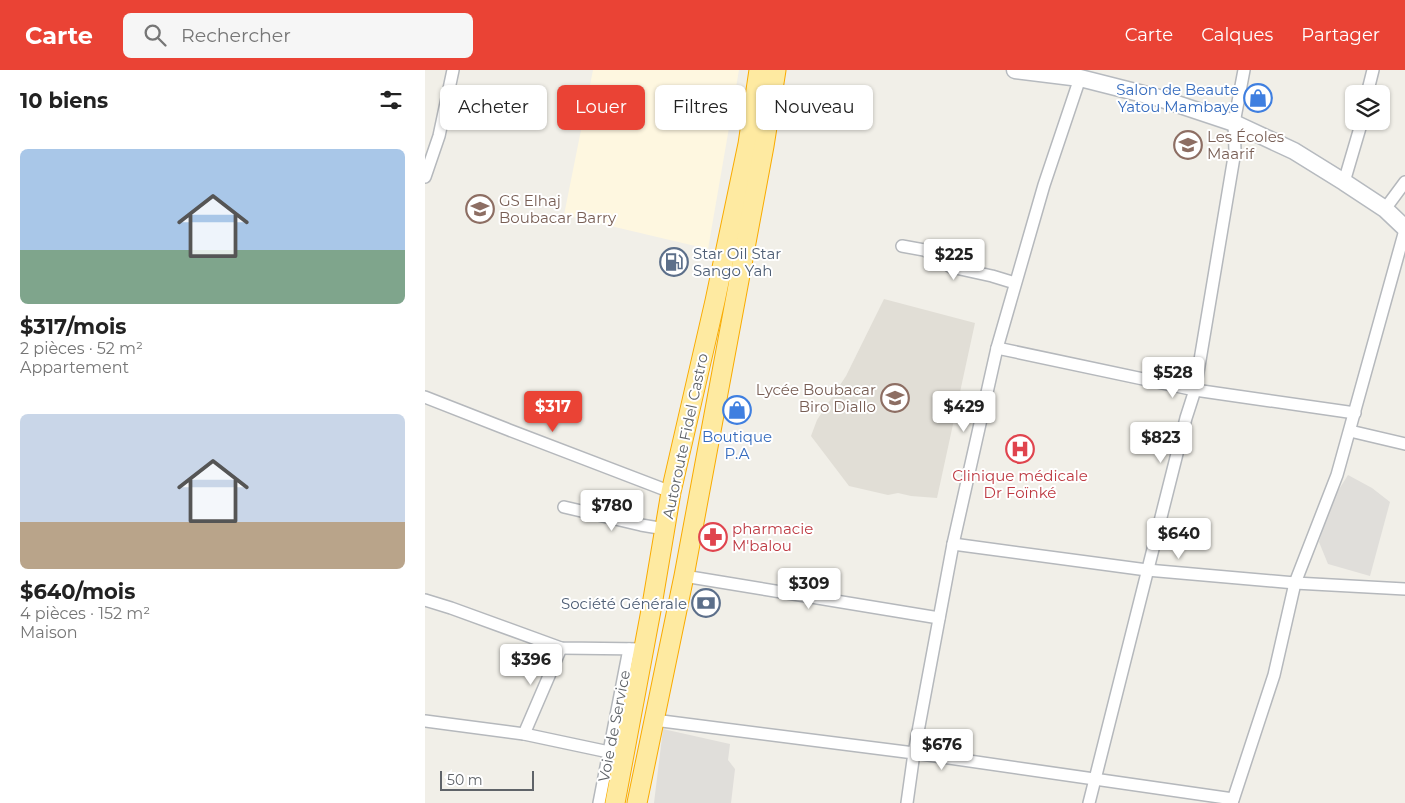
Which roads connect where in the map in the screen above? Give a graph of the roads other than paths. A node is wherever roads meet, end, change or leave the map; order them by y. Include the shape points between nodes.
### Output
1 (453, 70) edge
2 (759, 70) edge
3 (777, 70) edge
4 (789, 70) edge
5 (1015, 70) edge
6 (1244, 70) edge
7 (1373, 70) edge
8 (1080, 78) junction
9 (774, 85) edge
10 (776, 85) edge
11 (1369, 85) edge
12 (1234, 122) junction
13 (767, 130) edge
14 (1358, 130) edge
15 (425, 177) edge
16 (1344, 182) junction
17 (1405, 182) edge
18 (1385, 210) junction
19 (1405, 229) edge
20 (902, 246) dead end
21 (1015, 284) junction
22 (997, 348) junction
23 (1195, 390) junction
24 (425, 397) edge
25 (1355, 412) junction
26 (1350, 430) junction
27 (1405, 444) edge
28 (671, 492) junction
29 (564, 507) dead end
30 (665, 529) junction
31 (953, 544) junction
32 (1147, 570) junction
33 (684, 576) junction
34 (1295, 583) junction
35 (1405, 589) edge
36 (425, 600) edge
37 (939, 618) junction
38 (561, 648) junction
39 (637, 649) junction
40 (654, 720) junction
41 (425, 721) edge
42 (524, 734) junction
43 (616, 753) junction
44 (915, 753) junction
45 (1094, 780) junction
46 (1233, 801) edge
47 (599, 803) edge
48 (615, 803) edge
49 (637, 803) edge
50 (907, 803) edge
51 (1089, 803) edge

1 - 15 street via 439,136
2 - 28 highway, Autoroute Fidel Castro via 748,144
3 - 9 highway, Autoroute Fidel Castro
4 - 10 highway
5 - 8 main road
6 - 12 street
7 - 11 street
8 - 12 main road
8 - 21 street
12 - 16 main road via 1294,151
12 - 23 street via 1235,150
13 - 33 highway, Autoroute Fidel Castro
14 - 16 street
16 - 18 main road
17 - 18 street
18 - 19 main road
19 - 25 street
20 - 21 street via 924,250 951,267
21 - 22 street
22 - 23 street
22 - 31 street
23 - 25 street
23 - 32 street
24 - 28 street
25 - 26 street
26 - 27 street
26 - 34 street via 1337,475
28 - 30 highway, Autoroute Fidel Castro
29 - 30 street
30 - 39 highway, Autoroute Fidel Castro
31 - 32 street
31 - 37 street
32 - 34 street
32 - 45 street
33 - 37 street
33 - 40 highway, Autoroute Fidel Castro
34 - 35 street
34 - 46 street via 1274,675
36 - 38 street
37 - 44 street
38 - 39 street
38 - 42 street
39 - 43 highway, Autoroute Fidel Castro
40 - 44 street
40 - 49 highway, Autoroute Fidel Castro
41 - 42 street
42 - 43 street
43 - 47 street, Voie de Service
43 - 48 highway, Autoroute Fidel Castro
44 - 45 street
44 - 50 street
45 - 46 street
45 - 51 street

